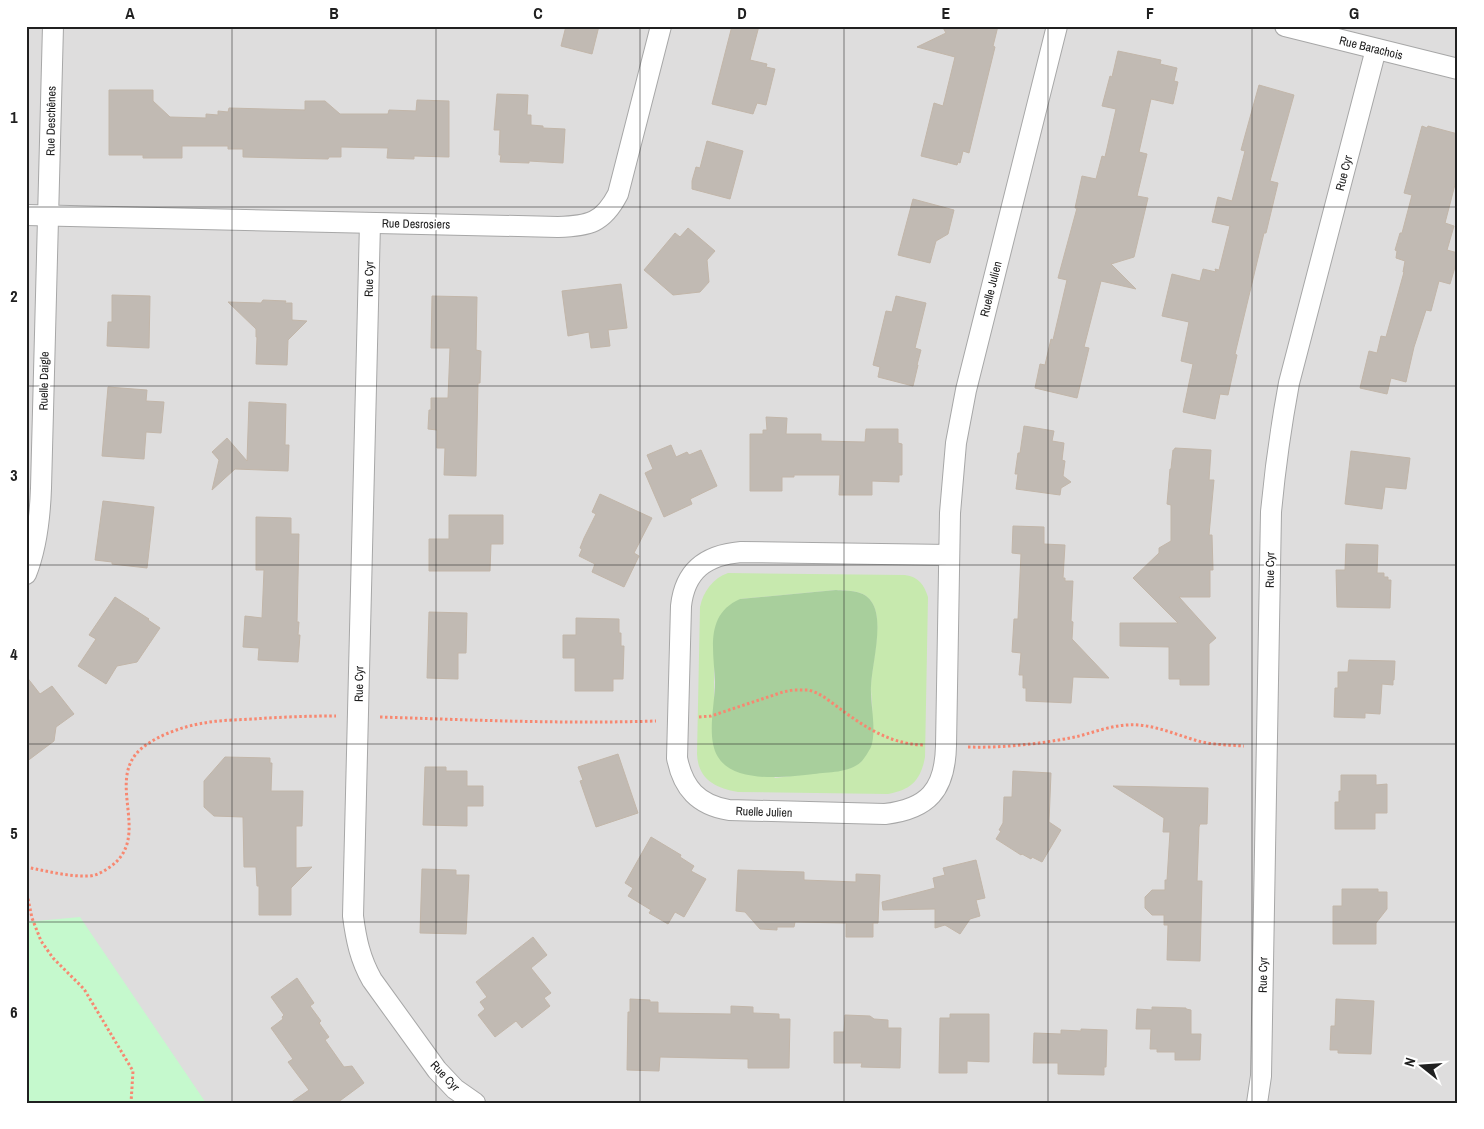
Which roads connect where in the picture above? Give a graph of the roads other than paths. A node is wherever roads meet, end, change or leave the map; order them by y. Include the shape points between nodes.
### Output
1 (53, 26) edge
2 (661, 26) edge
3 (1057, 26) edge
4 (1285, 26) edge
5 (1376, 49) junction
6 (1458, 69) edge
7 (26, 215) edge
8 (48, 216) junction
9 (370, 223) junction
10 (30, 545) edge
11 (949, 555) junction
12 (26, 574) edge
13 (475, 1103) edge
14 (1257, 1103) edge

1 - 8 street, Rue Deschênes
2 - 9 street, Rue Desrosiers via 622,181 614,202 597,220 586,225 558,227
3 - 11 street, Ruelle Julien via 966,390 953,468
4 - 5 street, Rue Barachois
5 - 6 street, Rue Barachois
5 - 14 street, Rue Cyr via 1289,384 1274,479 1261,1076
7 - 8 street, Rue Desrosiers
8 - 9 street, Rue Desrosiers
8 - 10 street, Ruelle Daigle via 40,508
9 - 13 street, Rue Cyr via 353,916 358,949 372,980 437,1070 455,1089
10 - 12 street, Ruelle Daigle via 31,560
11 - 11 street, Ruelle Julien via 741,552 707,560 698,566 682,595 677,758 683,778 694,794 714,807 738,811 885,814 914,808 930,797 945,765

